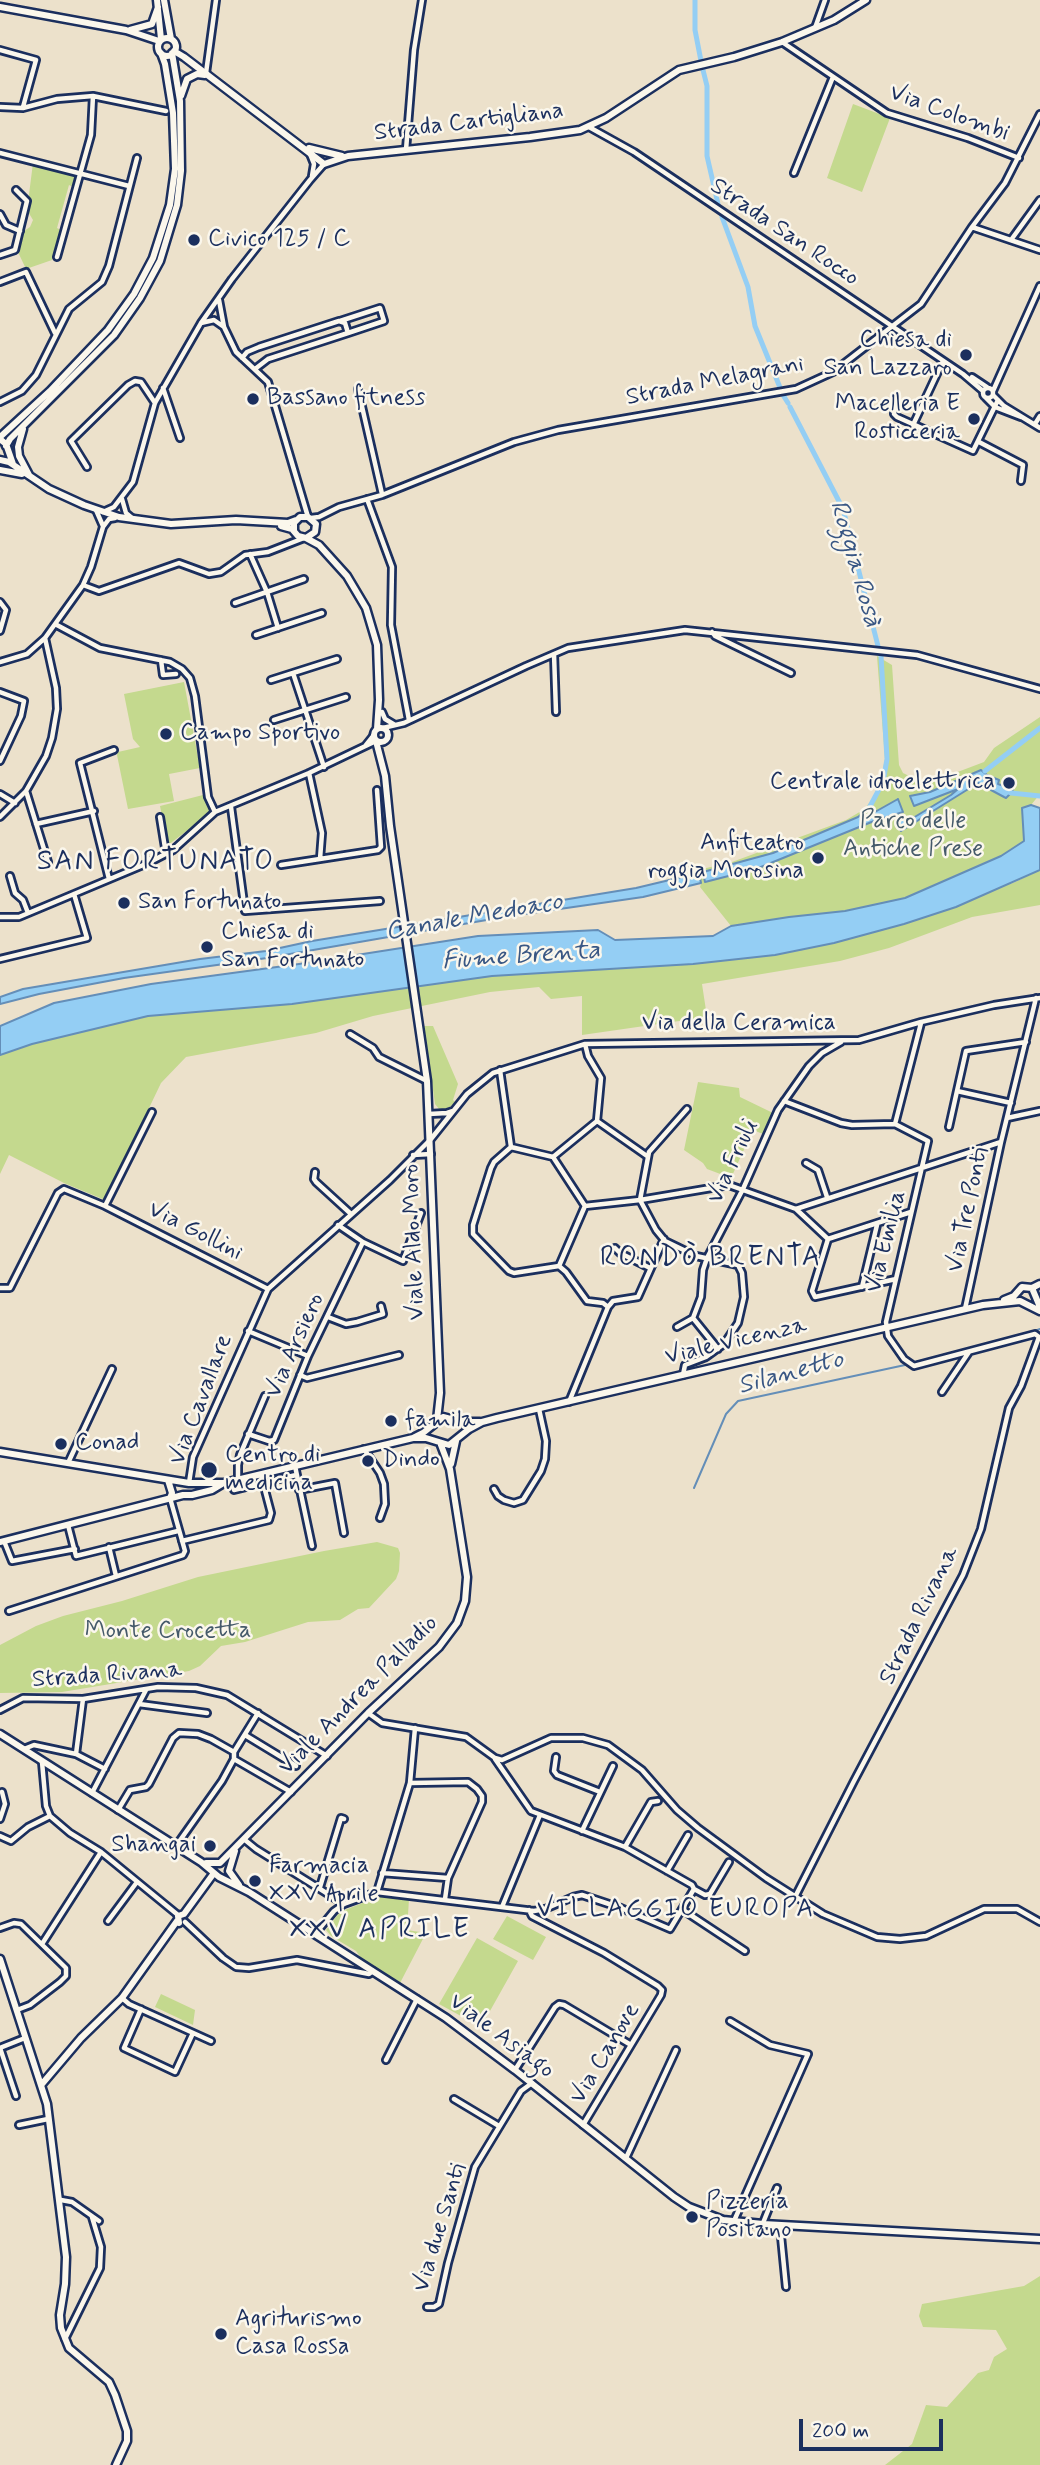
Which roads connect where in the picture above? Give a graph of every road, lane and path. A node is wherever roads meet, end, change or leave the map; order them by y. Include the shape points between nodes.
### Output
1 (164, 0) edge
2 (216, 0) edge
3 (422, 0) edge
4 (825, 0) edge
5 (866, 0) edge
6 (158, 4) edge
7 (0, 7) edge
8 (815, 29) junction
9 (126, 30) junction
10 (782, 42) junction
11 (160, 45) junction
12 (173, 47) junction
13 (0, 50) edge
14 (208, 75) junction
15 (833, 77) junction
16 (93, 96) junction
17 (180, 101) junction
18 (0, 107) edge
19 (23, 108) junction
20 (166, 111) dead end
21 (1040, 114) edge
22 (589, 127) junction
23 (301, 145) junction
24 (308, 150) junction
25 (405, 150) junction
26 (0, 153) edge
27 (348, 156) junction
28 (137, 158) dead end
29 (1019, 158) junction
30 (324, 164) junction
31 (794, 173) dead end
32 (79, 174) junction
33 (310, 180) junction
34 (129, 186) junction
35 (16, 190) dead end
36 (1040, 200) edge
37 (0, 214) edge
38 (972, 227) junction
39 (20, 230) junction
40 (1011, 240) junction
41 (1040, 250) edge
42 (0, 256) edge
43 (57, 257) dead end
44 (0, 282) edge
45 (1040, 286) edge
46 (219, 297) junction
47 (209, 310) junction
48 (219, 319) junction
49 (339, 321) junction
50 (201, 323) junction
51 (890, 326) junction
52 (348, 333) junction
53 (55, 334) junction
54 (242, 358) junction
55 (943, 361) junction
56 (255, 369) junction
57 (163, 388) junction
58 (358, 389) dead end
59 (989, 391) junction
60 (998, 400) junction
61 (0, 402) edge
62 (155, 403) junction
63 (895, 406) dead end
64 (995, 407) junction
65 (1040, 416) edge
66 (1025, 419) junction
67 (26, 425) junction
68 (913, 425) junction
69 (1037, 426) edge
70 (0, 438) edge
71 (180, 438) dead end
72 (979, 442) junction
73 (6, 449) junction
74 (0, 460) edge
75 (14, 466) junction
76 (87, 467) dead end
77 (0, 470) edge
78 (30, 478) junction
79 (1021, 481) dead end
80 (382, 495) junction
81 (122, 499) junction
82 (366, 499) junction
83 (99, 511) junction
84 (324, 515) junction
85 (119, 517) junction
86 (304, 518) junction
87 (136, 520) junction
88 (273, 523) junction
89 (103, 527) junction
90 (316, 528) junction
91 (295, 532) junction
92 (305, 538) junction
93 (288, 543) junction
94 (325, 551) junction
95 (250, 554) junction
96 (304, 579) dead end
97 (83, 585) junction
98 (267, 592) junction
99 (0, 602) edge
100 (234, 603) dead end
101 (323, 614) dead end
102 (55, 624) junction
103 (278, 628) junction
104 (0, 631) edge
105 (712, 632) junction
106 (256, 635) dead end
107 (44, 638) junction
108 (554, 653) junction
109 (337, 659) dead end
110 (161, 660) junction
111 (0, 662) edge
112 (293, 673) junction
113 (791, 673) dead end
114 (176, 674) dead end
115 (271, 680) dead end
116 (1040, 689) edge
117 (0, 692) edge
118 (346, 697) dead end
119 (380, 700) junction
120 (306, 710) junction
121 (382, 712) junction
122 (556, 712) dead end
123 (274, 720) dead end
124 (409, 720) junction
125 (397, 726) junction
126 (381, 734) junction
127 (365, 746) junction
128 (114, 750) dead end
129 (381, 755) junction
130 (0, 761) edge
131 (324, 767) junction
132 (309, 773) junction
133 (385, 776) junction
134 (377, 790) dead end
135 (26, 791) junction
136 (0, 794) edge
137 (15, 803) junction
138 (231, 807) junction
139 (94, 811) junction
140 (215, 812) junction
141 (0, 817) edge
142 (160, 817) dead end
143 (36, 824) junction
144 (166, 854) junction
145 (320, 859) junction
146 (48, 862) dead end
147 (281, 865) dead end
148 (10, 876) dead end
149 (109, 879) junction
150 (74, 894) junction
151 (380, 901) dead end
152 (28, 914) junction
153 (0, 917) edge
154 (0, 959) edge
155 (1038, 998) edge
156 (922, 1022) junction
157 (350, 1034) dead end
158 (842, 1041) junction
159 (1026, 1042) junction
160 (585, 1044) junction
161 (500, 1070) junction
162 (427, 1081) junction
163 (957, 1091) junction
164 (784, 1101) junction
165 (1011, 1103) junction
166 (687, 1109) dead end
167 (454, 1110) junction
168 (1040, 1111) edge
169 (152, 1112) dead end
170 (429, 1114) junction
171 (1007, 1118) junction
172 (597, 1121) junction
173 (895, 1124) junction
174 (949, 1127) dead end
175 (430, 1139) junction
176 (1001, 1142) junction
177 (511, 1147) junction
178 (431, 1154) junction
179 (413, 1156) junction
180 (647, 1156) junction
181 (553, 1157) junction
182 (806, 1163) dead end
183 (923, 1167) junction
184 (315, 1172) dead end
185 (743, 1189) junction
186 (827, 1197) junction
187 (640, 1200) junction
188 (105, 1206) junction
189 (585, 1206) junction
190 (796, 1209) junction
191 (912, 1212) junction
192 (421, 1213) dead end
193 (351, 1214) junction
194 (877, 1224) junction
195 (338, 1226) junction
196 (664, 1239) junction
197 (828, 1239) junction
198 (363, 1242) junction
199 (615, 1248) dead end
200 (707, 1258) junction
201 (559, 1266) junction
202 (650, 1268) junction
203 (896, 1279) junction
204 (1040, 1284) edge
205 (862, 1287) junction
206 (0, 1288) edge
207 (268, 1289) junction
208 (1018, 1291) junction
209 (1035, 1292) edge
210 (999, 1302) junction
211 (1023, 1302) junction
212 (381, 1306) dead end
213 (608, 1307) junction
214 (965, 1309) junction
215 (1040, 1309) edge
216 (328, 1317) junction
217 (693, 1318) junction
218 (886, 1326) junction
219 (677, 1327) dead end
220 (248, 1331) junction
221 (1039, 1337) edge
222 (718, 1349) junction
223 (969, 1352) junction
224 (399, 1355) dead end
225 (308, 1356) junction
226 (111, 1369) dead end
227 (300, 1375) junction
228 (683, 1375) junction
229 (942, 1392) dead end
230 (265, 1396) dead end
231 (440, 1401) junction
232 (569, 1402) junction
233 (539, 1409) junction
234 (453, 1419) junction
235 (435, 1422) junction
236 (482, 1422) junction
237 (248, 1434) junction
238 (412, 1438) junction
239 (458, 1439) junction
240 (439, 1443) junction
241 (364, 1449) junction
242 (0, 1452) edge
243 (68, 1463) junction
244 (295, 1466) junction
245 (450, 1469) junction
246 (261, 1475) junction
247 (296, 1475) junction
248 (168, 1480) junction
249 (235, 1481) junction
250 (191, 1483) junction
251 (224, 1483) junction
252 (262, 1483) junction
253 (494, 1489) dead end
254 (299, 1490) junction
255 (183, 1495) junction
256 (170, 1499) junction
257 (380, 1518) dead end
258 (68, 1525) junction
259 (178, 1531) junction
260 (344, 1533) dead end
261 (2, 1541) edge
262 (182, 1541) junction
263 (312, 1546) dead end
264 (109, 1547) junction
265 (75, 1549) junction
266 (116, 1576) junction
267 (9, 1611) dead end
268 (146, 1690) junction
269 (83, 1699) junction
270 (139, 1704) junction
271 (0, 1710) edge
272 (207, 1713) dead end
273 (258, 1713) junction
274 (368, 1713) junction
275 (415, 1728) junction
276 (0, 1734) edge
277 (245, 1735) junction
278 (24, 1749) junction
279 (234, 1752) junction
280 (76, 1754) junction
281 (327, 1756) junction
282 (556, 1757) dead end
283 (495, 1758) junction
284 (234, 1759) junction
285 (42, 1762) junction
286 (296, 1766) dead end
287 (613, 1766) dead end
288 (105, 1769) junction
289 (410, 1783) junction
290 (2, 1792) dead end
291 (291, 1792) junction
292 (600, 1792) junction
293 (91, 1793) junction
294 (658, 1801) dead end
295 (118, 1810) junction
296 (50, 1815) junction
297 (540, 1815) junction
298 (0, 1819) edge
299 (344, 1819) dead end
300 (582, 1830) junction
301 (688, 1835) dead end
302 (0, 1836) edge
303 (245, 1840) junction
304 (175, 1847) junction
305 (236, 1847) junction
306 (625, 1847) junction
307 (101, 1852) junction
308 (729, 1862) dead end
309 (217, 1868) junction
310 (229, 1870) junction
311 (667, 1871) junction
312 (382, 1873) junction
313 (222, 1878) junction
314 (448, 1878) junction
315 (137, 1882) junction
316 (240, 1887) junction
317 (320, 1887) junction
318 (694, 1889) junction
319 (200, 1892) junction
320 (377, 1892) junction
321 (795, 1898) junction
322 (445, 1899) junction
323 (344, 1904) junction
324 (502, 1907) junction
325 (529, 1910) junction
326 (683, 1910) junction
327 (181, 1918) junction
328 (108, 1921) dead end
329 (1040, 1922) edge
330 (0, 1928) edge
331 (315, 1934) junction
332 (42, 1944) junction
333 (745, 1951) dead end
334 (0, 1959) edge
335 (373, 1971) junction
336 (3, 1975) edge
337 (122, 1998) junction
338 (417, 1999) junction
339 (141, 2009) junction
340 (17, 2010) junction
341 (730, 2021) dead end
342 (194, 2033) junction
343 (26, 2038) junction
344 (211, 2041) dead end
345 (631, 2045) junction
346 (0, 2048) edge
347 (676, 2050) dead end
348 (386, 2060) dead end
349 (515, 2070) junction
350 (532, 2083) junction
351 (42, 2084) junction
352 (16, 2096) dead end
353 (454, 2099) dead end
354 (48, 2119) junction
355 (19, 2125) dead end
356 (583, 2125) junction
357 (499, 2126) junction
358 (626, 2158) junction
359 (776, 2188) dead end
360 (61, 2200) junction
361 (93, 2217) junction
362 (99, 2221) dead end
363 (734, 2222) junction
364 (762, 2224) junction
365 (780, 2226) junction
366 (1040, 2239) edge
367 (786, 2287) dead end
368 (427, 2307) dead end
369 (65, 2340) junction
370 (116, 2465) edge

1 - 12 main road
2 - 14 street
3 - 25 street
4 - 8 street
5 - 8 main road, Strada Cartigliana
6 - 9 main road via 152,24
6 - 11 main road
7 - 9 main road
8 - 10 main road, Strada Cartigliana
9 - 11 main road
10 - 15 street, Via Colombi
10 - 22 main road, Strada Cartigliana via 680,70
11 - 12 main road
11 - 12 main road via 165,55
11 - 70 main road via 173,113 175,169 170,205 153,258 108,330
12 - 14 main road
12 - 17 main road
13 - 19 street via 36,60
14 - 17 main road via 187,79
14 - 23 main road
15 - 29 street, Via Colombi via 887,113
15 - 31 street
16 - 19 street
16 - 20 street
16 - 32 street via 91,135
17 - 67 main road via 177,205 160,261 114,335
18 - 19 street
21 - 29 street, Strada Melagrani
22 - 25 main road, Strada Cartigliana
22 - 51 street, Strada San Rocco via 634,152
23 - 24 main road
23 - 27 main road
24 - 30 main road
24 - 33 street via 314,164
25 - 27 main road, Strada Cartigliana
26 - 32 street
27 - 30 main road, Strada Cartigliana
28 - 34 street
29 - 38 street, Strada Melagrani
30 - 33 street
32 - 34 street
32 - 43 street
33 - 46 street
34 - 53 street via 108,270 102,282 69,309
35 - 39 street via 27,201
36 - 40 street
37 - 39 street via 6,225
38 - 40 street
38 - 51 street, Strada Melagrani via 921,304
39 - 42 street via 15,250
40 - 41 street
44 - 53 street via 26,272
45 - 59 street via 999,380
46 - 47 street
46 - 48 street
47 - 48 street
47 - 50 street
48 - 50 street
48 - 54 street
49 - 52 street via 345,323
49 - 52 street via 380,308 384,321
49 - 54 street via 247,352
50 - 57 street
51 - 55 street, Strada San Rocco
51 - 80 street, Strada Melagrani via 833,372 803,387 558,430 514,442
52 - 56 street via 268,359
53 - 61 street via 36,376 22,391
54 - 56 street
55 - 59 street, Strada San Rocco
55 - 68 street
56 - 86 street via 268,382
57 - 62 street
57 - 71 street
58 - 80 street
59 - 60 street, Strada San Rocco
59 - 64 street, Strada San Rocco via 986,398
60 - 64 street
60 - 66 street, Strada San Rocco
62 - 76 street via 141,382 128,385 71,441
62 - 81 street via 136,473
63 - 68 street via 894,414
64 - 66 street, Strada San Rocco
64 - 72 street
65 - 69 street
66 - 69 street, Strada San Rocco
67 - 73 main road
67 - 78 main road via 19,456
68 - 72 street via 974,451
70 - 73 main road
72 - 79 street via 1023,465
73 - 74 main road
73 - 75 main road
74 - 75 main road
75 - 78 main road
77 - 78 main road
78 - 83 main road
80 - 82 street, Strada Melagrani
81 - 83 street
81 - 87 street via 126,513
82 - 84 street, Strada Melagrani
82 - 124 street via 392,567 391,625
83 - 85 main road
83 - 89 street
84 - 86 street, Strada Melagrani
84 - 90 street
85 - 87 main road
85 - 89 street via 109,519
86 - 88 main road
86 - 90 main road
86 - 91 main road
87 - 88 main road
88 - 91 main road
89 - 97 street
90 - 92 main road
90 - 94 main road
91 - 92 main road
91 - 93 street
92 - 93 street
92 - 94 main road
93 - 95 street
94 - 119 main road via 366,608 377,645
95 - 97 street via 221,572 209,574 179,563 100,591
95 - 98 street
96 - 98 street
97 - 102 street
98 - 100 street
98 - 103 street
99 - 104 street via 6,610
101 - 103 street
102 - 107 street
102 - 110 street via 100,648
103 - 106 street
105 - 108 street via 668,632
105 - 113 street
105 - 116 street via 917,655
107 - 111 street via 27,654
107 - 135 street via 56,688 56,722 46,755
108 - 122 street
108 - 124 street
109 - 112 street
110 - 114 street via 163,675
110 - 140 street via 182,668 190,678 208,797
112 - 115 street
112 - 120 street
117 - 130 street via 24,701
118 - 120 street
119 - 121 main road
119 - 126 main road
120 - 123 street
120 - 131 street
121 - 125 street
121 - 126 main road
124 - 125 street
125 - 126 street
126 - 127 street
126 - 129 main road
126 - 133 main road
127 - 129 street
127 - 131 street
128 - 139 street via 80,763
129 - 133 main road
131 - 132 street
132 - 138 street
132 - 145 street via 322,833
133 - 162 main road, Viale Aldo Moro
134 - 145 street via 381,847
135 - 137 street
135 - 143 street
136 - 137 street
137 - 141 street
138 - 140 street
138 - 151 street via 245,911
139 - 143 street
139 - 149 street
140 - 144 street
142 - 144 street
143 - 146 street
144 - 149 street
145 - 147 street
148 - 152 street
149 - 150 street
150 - 152 street
150 - 154 street via 87,938
152 - 153 street
155 - 156 street, Via della Ceramica
155 - 159 street, Via Tre Ponti
156 - 158 street, Via della Ceramica
156 - 173 street
157 - 162 street via 379,1057
158 - 160 street, Via della Ceramica
158 - 164 street, Via Friuli via 809,1066
159 - 163 street via 967,1051
159 - 165 street, Via Tre Ponti
160 - 161 street, Via della Ceramica
160 - 172 street via 601,1078
161 - 167 street, Via della Ceramica via 474,1087
161 - 177 street
162 - 170 main road, Viale Aldo Moro
163 - 165 street
163 - 174 street
164 - 173 street via 852,1125
164 - 185 street, Via Friuli
165 - 171 street, Via Tre Ponti
166 - 180 street
167 - 170 street
167 - 175 street, Via della Ceramica
168 - 171 street, Via Tre Ponti
169 - 188 street
170 - 175 main road, Viale Aldo Moro
171 - 176 street, Via Tre Ponti
172 - 180 street
172 - 181 street
173 - 183 street, Via Emilia via 928,1141
175 - 178 main road, Viale Aldo Moro
175 - 179 street, Via Cavallare
176 - 183 street
176 - 214 street, Via Tre Ponti
177 - 181 street
177 - 201 street via 491,1168 473,1234 514,1273
178 - 179 street
178 - 231 main road, Viale Aldo Moro
179 - 193 street, Via Cavallare
180 - 187 street
181 - 189 street
182 - 186 street via 818,1170
183 - 186 street
183 - 191 street, Via Emilia
184 - 193 street via 316,1182
185 - 187 street via 729,1185
185 - 190 street
185 - 200 street, Via Friuli
186 - 190 street
187 - 189 street
187 - 196 street
188 - 206 street, Via Gollini via 68,1189 58,1193 10,1288
188 - 207 street, Via Gollini
189 - 201 street
190 - 197 street
191 - 194 street
191 - 203 street, Via Emilia
192 - 198 street via 403,1261
193 - 195 street, Via Cavallare
194 - 197 street
194 - 205 street
195 - 198 street
195 - 207 street, Via Cavallare
196 - 200 street
196 - 202 street
197 - 205 street via 812,1291 815,1297
198 - 216 street, Via Arsiero
199 - 202 street
200 - 217 street, Via Friuli
200 - 222 street via 738,1265 742,1273 744,1297 738,1323
201 - 213 street via 587,1301
202 - 213 street via 638,1297 613,1301
203 - 205 street
203 - 218 street, Via Emilia
204 - 209 main road
207 - 220 street, Via Cavallare
208 - 209 main road, Viale Vicenza via 1024,1286
208 - 210 main road, Viale Vicenza
208 - 211 main road
209 - 211 main road via 1030,1303
209 - 215 main road, Viale Vicenza
210 - 211 main road, Viale Vicenza
210 - 214 main road, Viale Vicenza
211 - 215 main road, Viale Vicenza
212 - 216 street via 383,1314 357,1322 346,1324
213 - 232 street
214 - 218 main road, Viale Vicenza
216 - 225 street, Via Arsiero
217 - 219 street
217 - 222 street
218 - 223 street via 894,1348 914,1366
218 - 228 main road, Viale Vicenza
220 - 225 street, Via Cavallare
220 - 250 street, Via Cavallare via 193,1457
221 - 223 street via 1035,1334
221 - 321 street, Strada Rivana via 1009,1409 987,1505 963,1576
222 - 228 street via 685,1365
223 - 229 street
224 - 227 street via 307,1378
225 - 227 street, Via Arsiero
226 - 243 street
227 - 237 street, Via Arsiero via 274,1440
228 - 232 main road, Viale Vicenza
230 - 237 street
231 - 234 main road, Viale Aldo Moro
231 - 235 main road, Viale Aldo Moro
232 - 233 main road, Viale Vicenza
233 - 236 main road, Viale Vicenza
233 - 253 street via 546,1441 541,1471 523,1500 504,1500
234 - 235 main road, Viale Vicenza via 443,1417
234 - 236 main road, Viale Vicenza
234 - 239 main road via 460,1427
235 - 238 main road, Viale Vicenza
235 - 240 main road via 432,1433
236 - 239 main road, Viale Vicenza
237 - 249 street
238 - 240 main road, Viale Vicenza
238 - 241 main road, Viale Vicenza
239 - 240 main road, Viale Vicenza via 449,1445
239 - 245 main road, Viale Andrea Palladio
240 - 245 main road, Viale Andrea Palladio
241 - 244 main road, Viale Vicenza
241 - 257 street via 384,1484
242 - 243 main road, Viale Vicenza
243 - 248 main road, Viale Vicenza
244 - 246 main road, Viale Vicenza
244 - 247 street
245 - 274 main road, Viale Andrea Palladio via 467,1577 462,1612 446,1640
246 - 249 main road, Viale Vicenza
246 - 252 street
247 - 252 street
247 - 254 street
248 - 250 main road, Viale Vicenza
248 - 256 main road
249 - 251 main road, Viale Vicenza
249 - 252 street via 234,1490
250 - 251 main road, Viale Vicenza
250 - 255 main road via 191,1492
250 - 256 main road
251 - 255 main road
252 - 262 street via 269,1520
254 - 260 street via 335,1483
254 - 263 street
255 - 256 main road
256 - 258 main road
256 - 259 street
258 - 261 main road
258 - 265 street
259 - 262 street
259 - 264 street
261 - 265 street via 12,1561
262 - 266 street via 183,1555
264 - 265 street via 76,1556
264 - 266 street
266 - 267 street
268 - 269 street, Strada Rivana
268 - 270 street
268 - 273 street, Strada Rivana via 196,1688 227,1695
269 - 271 street, Strada Rivana via 23,1698
269 - 280 street
270 - 272 street
270 - 288 street
273 - 277 street
273 - 281 street, Strada Rivana
274 - 275 street via 382,1723
274 - 281 main road, Viale Andrea Palladio
275 - 283 street via 466,1737
275 - 289 street
276 - 278 main road, Viale Asiago
277 - 279 street
277 - 286 street
278 - 280 street via 34,1745
278 - 285 main road, Viale Asiago
279 - 284 street
279 - 295 street via 198,1734 179,1733 149,1784 130,1790
280 - 288 street
281 - 291 main road, Viale Andrea Palladio
282 - 292 street via 557,1775
283 - 297 street via 530,1810
283 - 321 street via 508,1759 551,1738 583,1738 608,1745 642,1770 677,1810 712,1839
284 - 291 street
284 - 304 street
285 - 293 main road, Viale Asiago
285 - 296 street
287 - 292 street
288 - 293 street
289 - 312 street
289 - 314 street via 468,1782 482,1796
290 - 298 street via 5,1804
291 - 303 main road, Viale Andrea Palladio
292 - 300 street
293 - 295 main road, Viale Asiago
294 - 306 street via 651,1802
295 - 304 main road, Viale Asiago
296 - 302 street via 11,1841
296 - 307 street
297 - 300 street
297 - 324 street
299 - 317 street
300 - 306 street
301 - 311 street
303 - 305 main road, Viale Andrea Palladio
303 - 317 street
304 - 309 main road, Viale Asiago
305 - 309 main road, Viale Andrea Palladio
305 - 310 main road
306 - 311 street
307 - 315 street
307 - 332 street
308 - 318 street via 710,1894
309 - 310 main road, Viale Asiago via 226,1865
309 - 313 main road, Viale Asiago
309 - 319 main road, Viale Andrea Palladio
310 - 313 main road
310 - 316 main road, Viale Asiago
311 - 318 street
312 - 314 street
312 - 320 street
313 - 316 main road, Viale Asiago
313 - 319 main road
314 - 322 street
315 - 327 street
315 - 328 street
316 - 331 main road, Viale Asiago
317 - 323 street
318 - 326 street
319 - 327 main road, Viale Andrea Palladio
320 - 322 street
320 - 323 street
321 - 329 street via 848,1926 888,1939 926,1936 984,1909 1017,1909
322 - 324 street
323 - 331 street
324 - 325 street
325 - 326 street via 582,1895 670,1929
325 - 345 street, Via Canove via 532,1916 660,1988 662,1996
326 - 333 street
327 - 335 street via 236,1967 297,1960 369,1974
327 - 337 main road, Viale Andrea Palladio
330 - 332 street via 22,1924
331 - 335 main road, Viale Asiago
332 - 340 street via 66,1968 66,1976
334 - 336 main road
335 - 338 main road, Viale Asiago
336 - 340 main road
337 - 339 street
337 - 351 main road, Viale Andrea Palladio
338 - 348 street
338 - 349 main road, Viale Asiago
339 - 342 street
339 - 342 street via 124,2048 175,2071
340 - 343 main road
341 - 363 street via 770,2045 808,2054
342 - 344 street
343 - 346 street
343 - 351 main road
345 - 349 street via 559,2004
345 - 356 street, Via Canove
346 - 352 street
347 - 358 street
349 - 350 main road, Viale Asiago
350 - 356 main road, Viale Asiago
350 - 357 street, Via due Santi
351 - 354 main road
353 - 357 street
354 - 355 street
354 - 360 main road
356 - 358 main road, Viale Asiago
357 - 368 street, Via due Santi via 475,2167 439,2304
358 - 363 main road, Viale Asiago via 689,2207
359 - 364 street
360 - 361 street
360 - 369 main road via 66,2257 60,2321
361 - 362 street
361 - 369 street via 101,2247 100,2267
363 - 364 main road, Viale Asiago
364 - 365 main road, Viale Asiago
365 - 366 main road, Viale Asiago
365 - 367 street
369 - 370 main road via 108,2382 115,2395 127,2431

